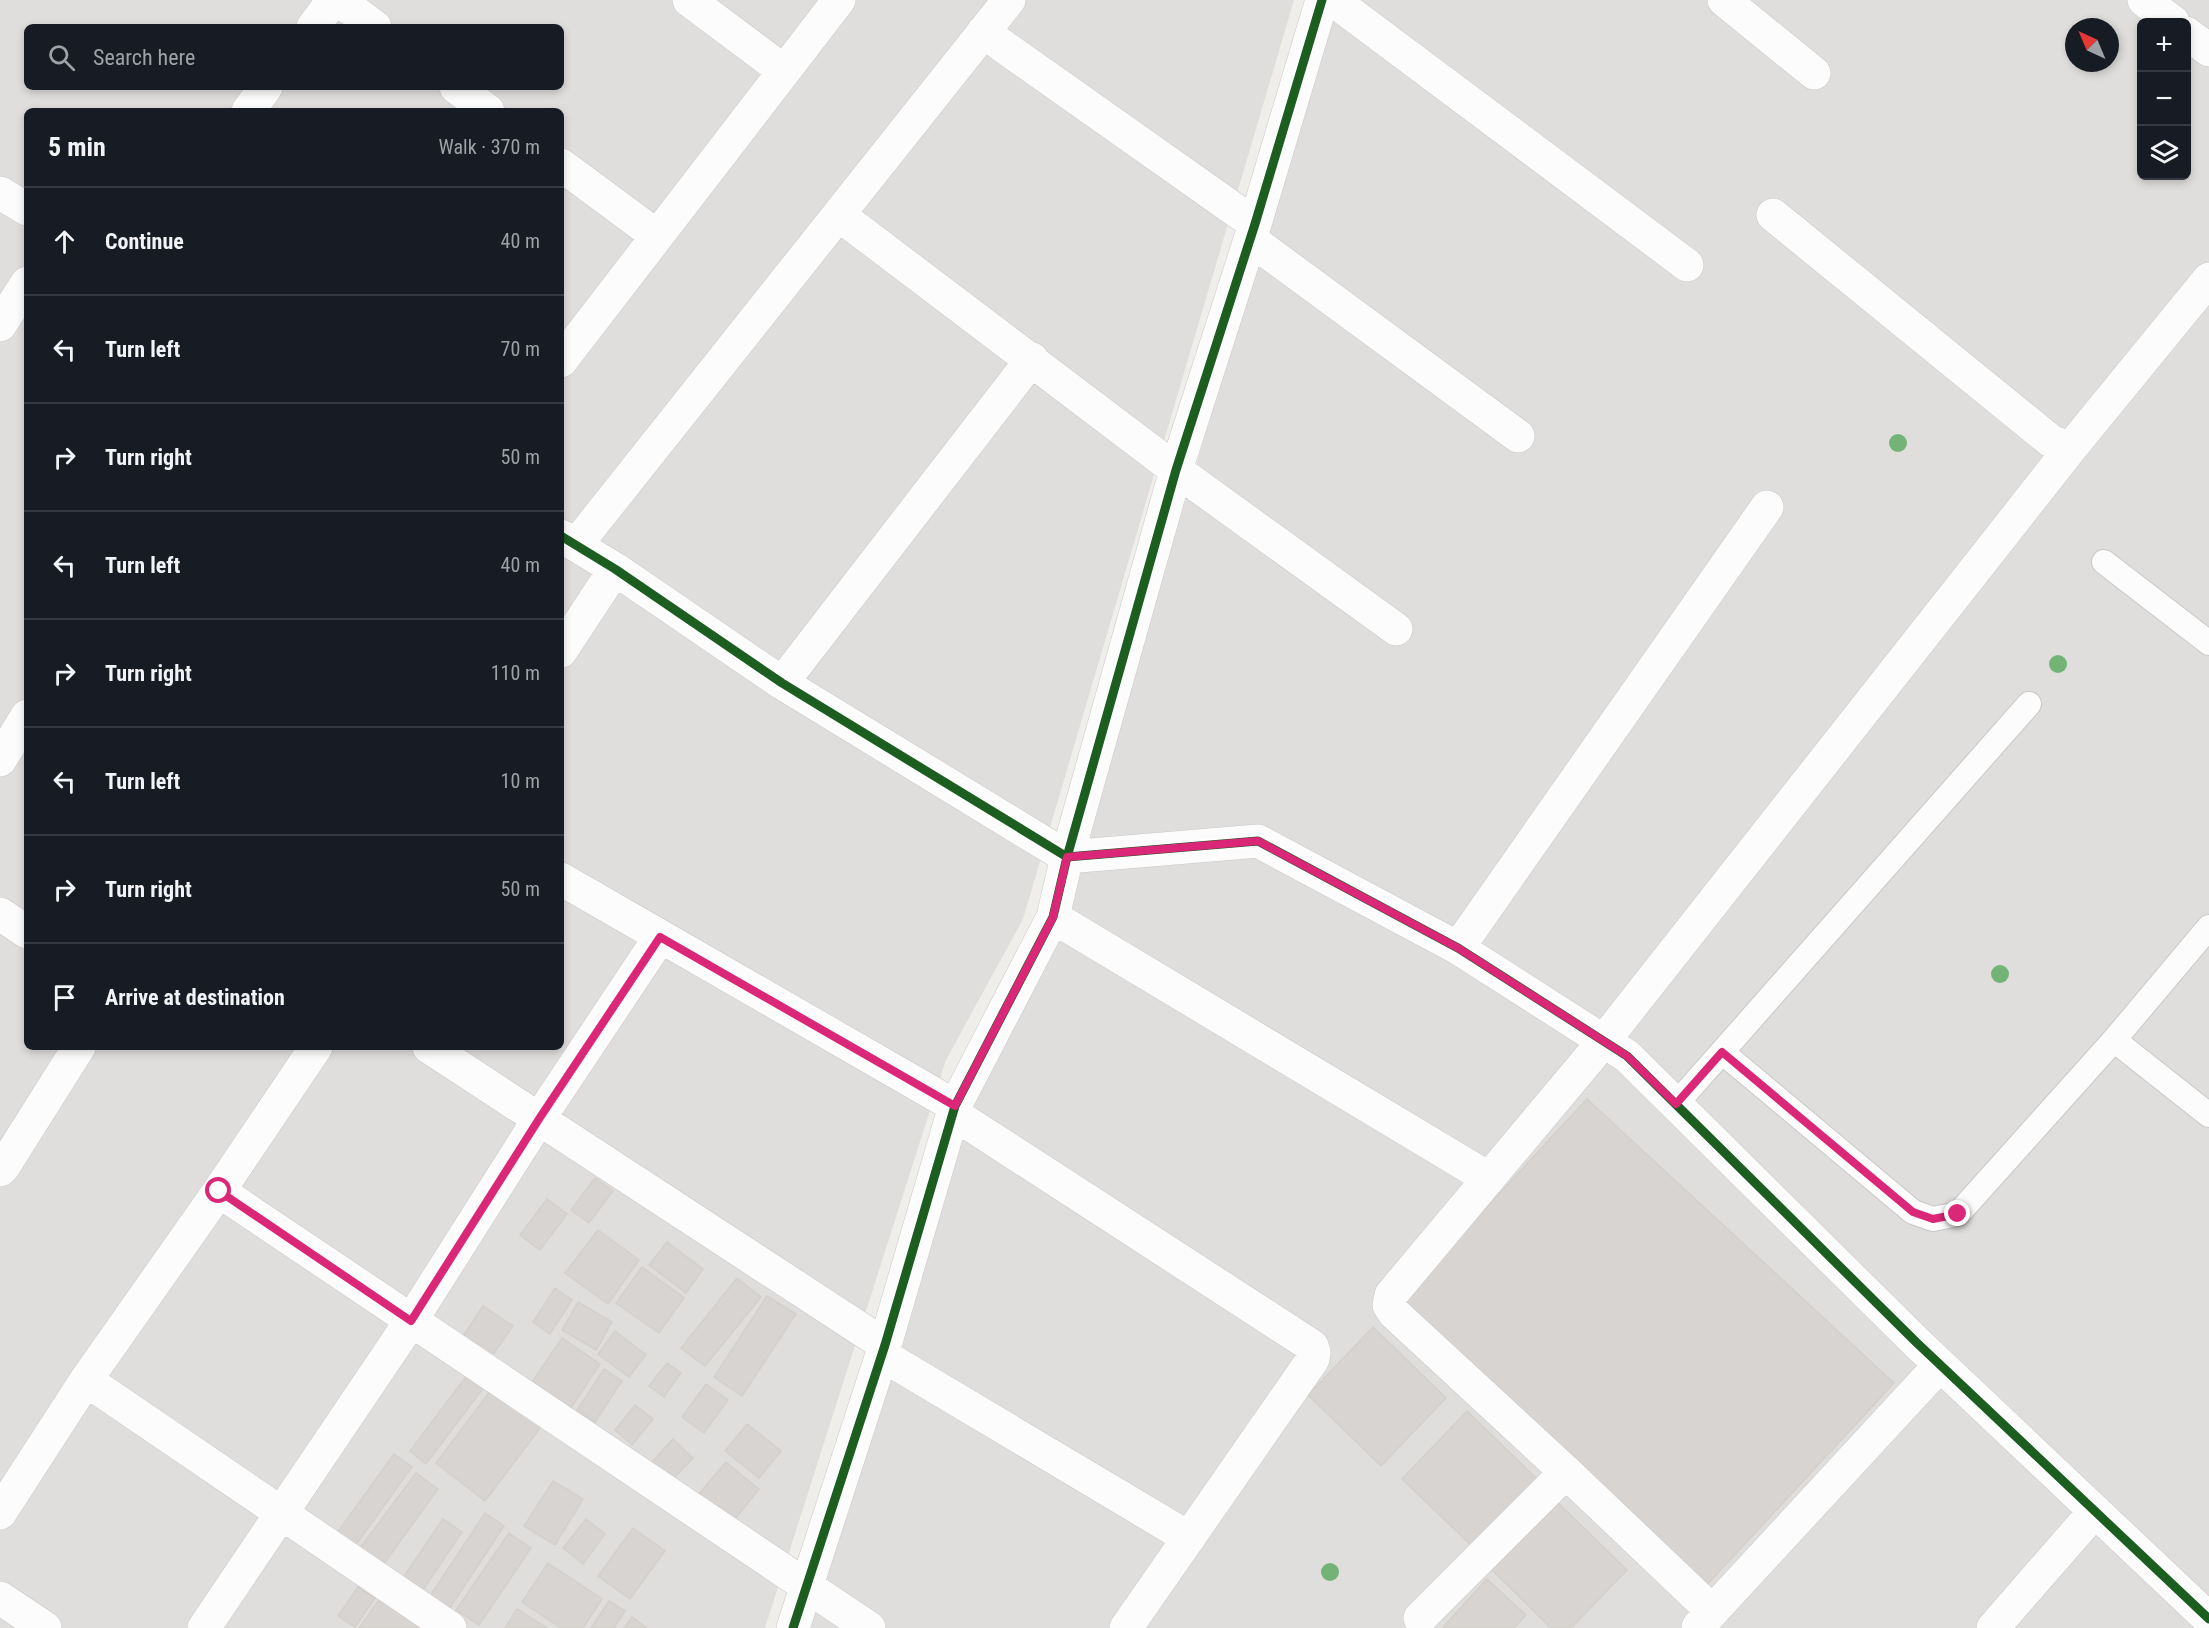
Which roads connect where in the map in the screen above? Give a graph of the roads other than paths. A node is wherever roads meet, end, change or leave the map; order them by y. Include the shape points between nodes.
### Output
1 (333, 0) edge
2 (339, 0) edge
3 (688, 0) edge
4 (839, 0) edge
5 (1009, 0) edge
6 (1322, 0) edge
7 (1334, 0) edge
8 (1724, 0) edge
9 (2144, 0) edge
10 (2168, 18) edge
11 (314, 24) edge
12 (371, 24) edge
13 (983, 32) junction
14 (2191, 36) edge
15 (2209, 50) edge
16 (784, 71) junction
17 (1814, 73) dead end
18 (264, 90) edge
19 (460, 90) edge
20 (250, 108) edge
21 (484, 108) edge
22 (564, 167) edge
23 (0, 193) edge
24 (24, 207) edge
25 (838, 215) junction
26 (1773, 216) dead end
27 (1252, 231) junction
28 (657, 236) junction
29 (1687, 265) dead end
30 (2209, 279) edge
31 (24, 288) edge
32 (0, 326) edge
33 (564, 357) edge
34 (1032, 359) junction
35 (1518, 436) dead end
36 (2070, 449) junction
37 (1176, 470) junction
38 (1767, 507) dead end
39 (569, 541) edge
40 (2104, 562) dead end
41 (615, 569) junction
42 (1396, 629) dead end
43 (2209, 643) edge
44 (564, 646) edge
45 (782, 683) junction
46 (2029, 704) dead end
47 (24, 721) edge
48 (0, 760) edge
49 (1067, 857) junction
50 (564, 881) edge
51 (0, 914) edge
52 (1053, 917) junction
53 (2209, 927) edge
54 (24, 930) edge
55 (660, 937) junction
56 (1458, 948) junction
57 (2114, 1040) junction
58 (1603, 1042) junction
59 (77, 1050) edge
60 (314, 1050) edge
61 (434, 1050) edge
62 (1722, 1052) junction
63 (1676, 1104) junction
64 (955, 1110) junction
65 (2209, 1115) edge
66 (539, 1119) junction
67 (0, 1170) edge
68 (1488, 1179) junction
69 (219, 1191) junction
70 (411, 1321) junction
71 (884, 1350) junction
72 (1940, 1365) junction
73 (86, 1380) junction
74 (1566, 1472) junction
75 (2096, 1511) junction
76 (0, 1513) edge
77 (281, 1513) junction
78 (1189, 1538) junction
79 (806, 1587) junction
80 (0, 1598) edge
81 (2209, 1619) edge
82 (1704, 1620) edge
83 (1421, 1625) edge
84 (45, 1628) edge
85 (204, 1628) edge
86 (450, 1628) edge
87 (793, 1628) edge
88 (869, 1628) edge
89 (1126, 1628) edge
90 (1993, 1628) edge

1 - 11 street
2 - 12 street
3 - 16 street
4 - 16 street
5 - 13 street
6 - 27 street
7 - 29 street
8 - 17 street
9 - 10 street
13 - 25 street
13 - 27 street
14 - 15 street
16 - 28 street
18 - 20 street
19 - 21 street
22 - 28 street
23 - 24 street
25 - 34 street
25 - 39 street
26 - 36 street via 2051,441
27 - 35 street
27 - 37 street
28 - 33 street
30 - 36 street
31 - 32 street
34 - 37 street
34 - 45 street
36 - 58 street
37 - 42 street
37 - 49 street
38 - 56 street
39 - 41 street
40 - 43 lane
41 - 44 street
41 - 45 street
45 - 49 street
46 - 62 lane
47 - 48 street
49 - 52 street
49 - 56 street via 1258,841
50 - 55 street
51 - 54 street
52 - 64 street
52 - 68 street
53 - 57 lane
55 - 64 street
55 - 66 street
56 - 58 street
57 - 62 lane via 1958,1214 1933,1219 1913,1212
57 - 65 lane
58 - 63 street via 1627,1056
58 - 68 street
59 - 67 street
60 - 69 street
61 - 66 street
62 - 63 lane
63 - 72 street
64 - 71 street
64 - 78 street via 1312,1346 1313,1359
66 - 70 street
66 - 71 street
68 - 74 street via 1391,1295 1389,1305
69 - 70 street
69 - 73 street
70 - 77 street
70 - 79 street
71 - 78 street
71 - 79 street
72 - 75 street
72 - 82 street
73 - 76 street
73 - 77 street
74 - 82 street
74 - 83 street
75 - 81 street
75 - 90 street
77 - 85 street
77 - 86 street
78 - 89 street
79 - 87 street
79 - 88 street
80 - 84 street

